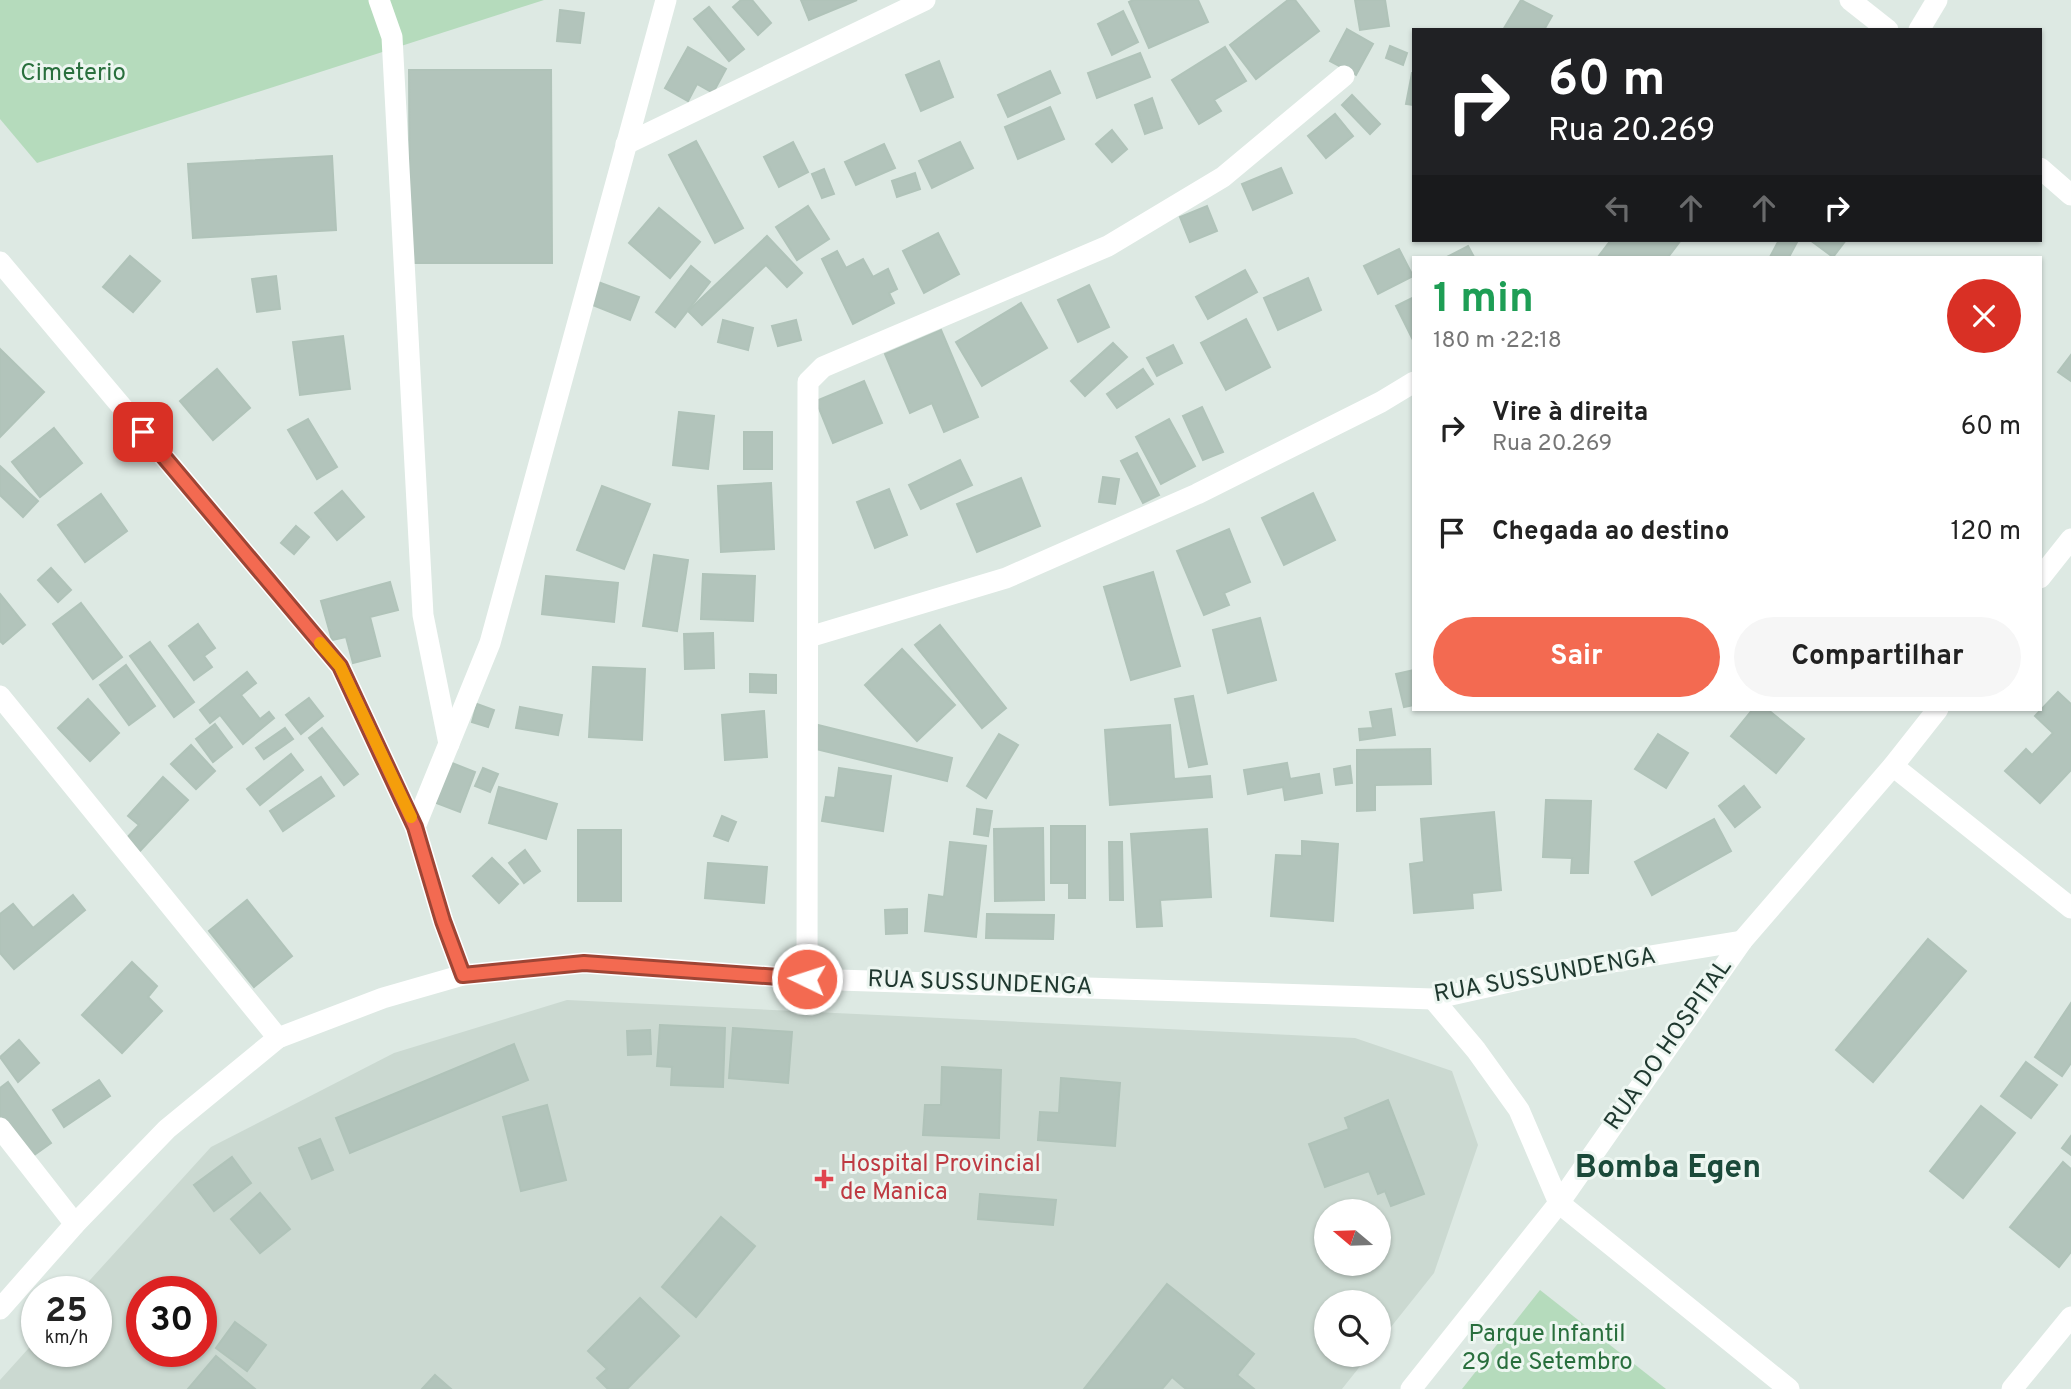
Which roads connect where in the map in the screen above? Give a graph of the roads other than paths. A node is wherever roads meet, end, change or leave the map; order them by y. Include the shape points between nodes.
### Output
1 (379, 0) edge
2 (666, 0) edge
3 (925, 0) edge
4 (1850, 0) edge
5 (1937, 0) edge
6 (1885, 28) edge
7 (1920, 28) edge
8 (1343, 76) dead end
9 (626, 144) junction
10 (2042, 169) edge
11 (2071, 195) edge
12 (0, 262) edge
13 (1412, 383) edge
14 (2071, 539) edge
15 (2042, 575) edge
16 (809, 637) junction
17 (0, 696) edge
18 (1936, 711) edge
19 (449, 744) junction
20 (1893, 766) junction
21 (415, 827) junction
22 (2071, 908) edge
23 (1742, 942) junction
24 (463, 975) junction
25 (807, 979) junction
26 (1433, 999) junction
27 (278, 1038) junction
28 (0, 1129) edge
29 (1559, 1203) junction
30 (75, 1224) junction
31 (0, 1309) edge
32 (2071, 1317) edge
33 (1410, 1389) edge
34 (1789, 1389) edge
35 (2012, 1389) edge

1 - 19 street via 392,37 423,615
2 - 9 street
3 - 9 street
4 - 6 street
5 - 7 street
8 - 16 street via 1223,177 1108,246 823,368 808,382
9 - 19 street via 490,643
10 - 11 street
12 - 21 street via 340,666
13 - 16 street via 1197,494 1006,578
14 - 15 street
16 - 25 street
17 - 27 street
18 - 20 street, RUA DO HOSPITAL
19 - 21 street
20 - 22 street
20 - 23 street, RUA DO HOSPITAL
21 - 24 street
23 - 26 street, RUA SUSSUNDENGA via 1558,971
23 - 29 street, RUA DO HOSPITAL
24 - 25 street, RUA SUSSUNDENGA via 584,963
24 - 27 street, RUA SUSSUNDENGA via 383,998
25 - 26 street, RUA SUSSUNDENGA
26 - 29 street via 1519,1110
27 - 30 street, RUA SUSSUNDENGA via 167,1129
28 - 30 street
29 - 33 street, RUA DO HOSPITAL
29 - 34 street
30 - 31 street, RUA SUSSUNDENGA
32 - 35 street

